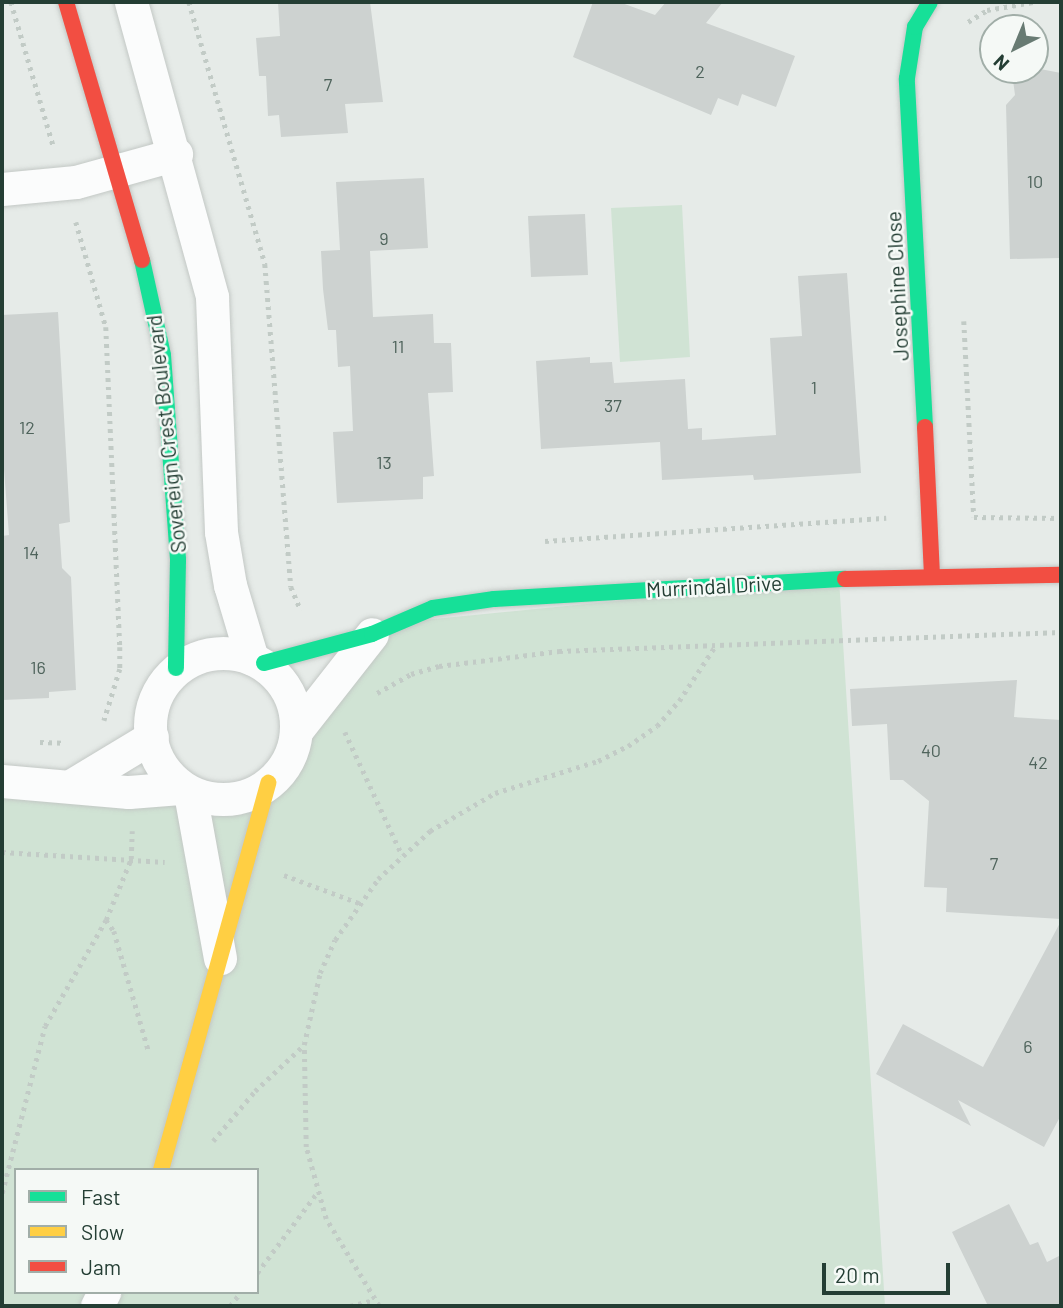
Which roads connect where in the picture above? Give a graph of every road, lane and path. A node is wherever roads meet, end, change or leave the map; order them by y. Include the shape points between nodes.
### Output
1 (11, 2) edge
2 (66, 2) edge
3 (131, 2) edge
4 (189, 2) edge
5 (930, 2) edge
6 (1034, 2) edge
7 (961, 30) dead end
8 (176, 154) junction
9 (56, 156) dead end
10 (114, 173) junction
11 (2, 189) edge
12 (73, 211) dead end
13 (963, 310) dead end
14 (1061, 518) edge
15 (886, 521) dead end
16 (545, 541) dead end
17 (932, 574) junction
18 (1061, 575) edge
19 (301, 610) dead end
20 (1061, 632) edge
21 (372, 634) junction
22 (714, 648) junction
23 (258, 661) junction
24 (176, 668) junction
25 (366, 700) dead end
26 (340, 722) dead end
27 (296, 731) junction
28 (98, 733) dead end
29 (152, 737) junction
30 (34, 742) dead end
31 (74, 742) dead end
32 (2, 781) edge
33 (268, 783) junction
34 (74, 784) junction
35 (185, 790) junction
36 (132, 824) dead end
37 (402, 855) junction
38 (106, 920) junction
39 (221, 964) junction
40 (304, 1045) junction
41 (151, 1063) dead end
42 (208, 1149) dead end
43 (162, 1168) edge
44 (2, 1193) edge
45 (317, 1193) junction
46 (259, 1270) edge
47 (374, 1300) junction
48 (350, 1306) edge
49 (379, 1306) edge

1 - 9 path
2 - 10 street, Sovereign Crest Boulevard
3 - 8 street
4 - 19 path via 265,264 290,587
5 - 17 street, Josephine Close via 915,27 907,78
6 - 7 path via 987,10
8 - 10 street
8 - 23 street via 212,297 221,531 230,585
10 - 11 street
10 - 24 street, Sovereign Crest Boulevard via 148,278 163,355 178,559
12 - 28 path via 106,327 120,669
13 - 14 path via 974,517
15 - 16 path
17 - 18 street, Murrindal Drive
17 - 21 street, Murrindal Drive via 494,599 433,608
20 - 22 path
21 - 23 street, Murrindal Drive
21 - 27 street, Murrindal Drive
22 - 25 path via 559,651 482,659 411,674
22 - 37 path via 679,701 657,726 628,746 598,761 495,793 430,831
23 - 24 street via 230,652 201,655
23 - 27 street via 282,683 293,707
24 - 29 street via 158,689 150,713
26 - 37 path
27 - 33 street via 286,763
29 - 34 street
29 - 35 street via 159,758
30 - 31 path
32 - 34 street
33 - 35 street via 243,797 218,799
33 - 39 street
34 - 35 street via 129,792
35 - 39 street
36 - 38 path via 131,859
37 - 40 path via 378,879 335,940 320,973
38 - 41 path via 114,931
38 - 44 path via 45,1026
39 - 43 street
40 - 42 path via 255,1091
40 - 45 path via 306,1147
45 - 46 path
45 - 47 path via 326,1219
47 - 48 path
47 - 49 path

